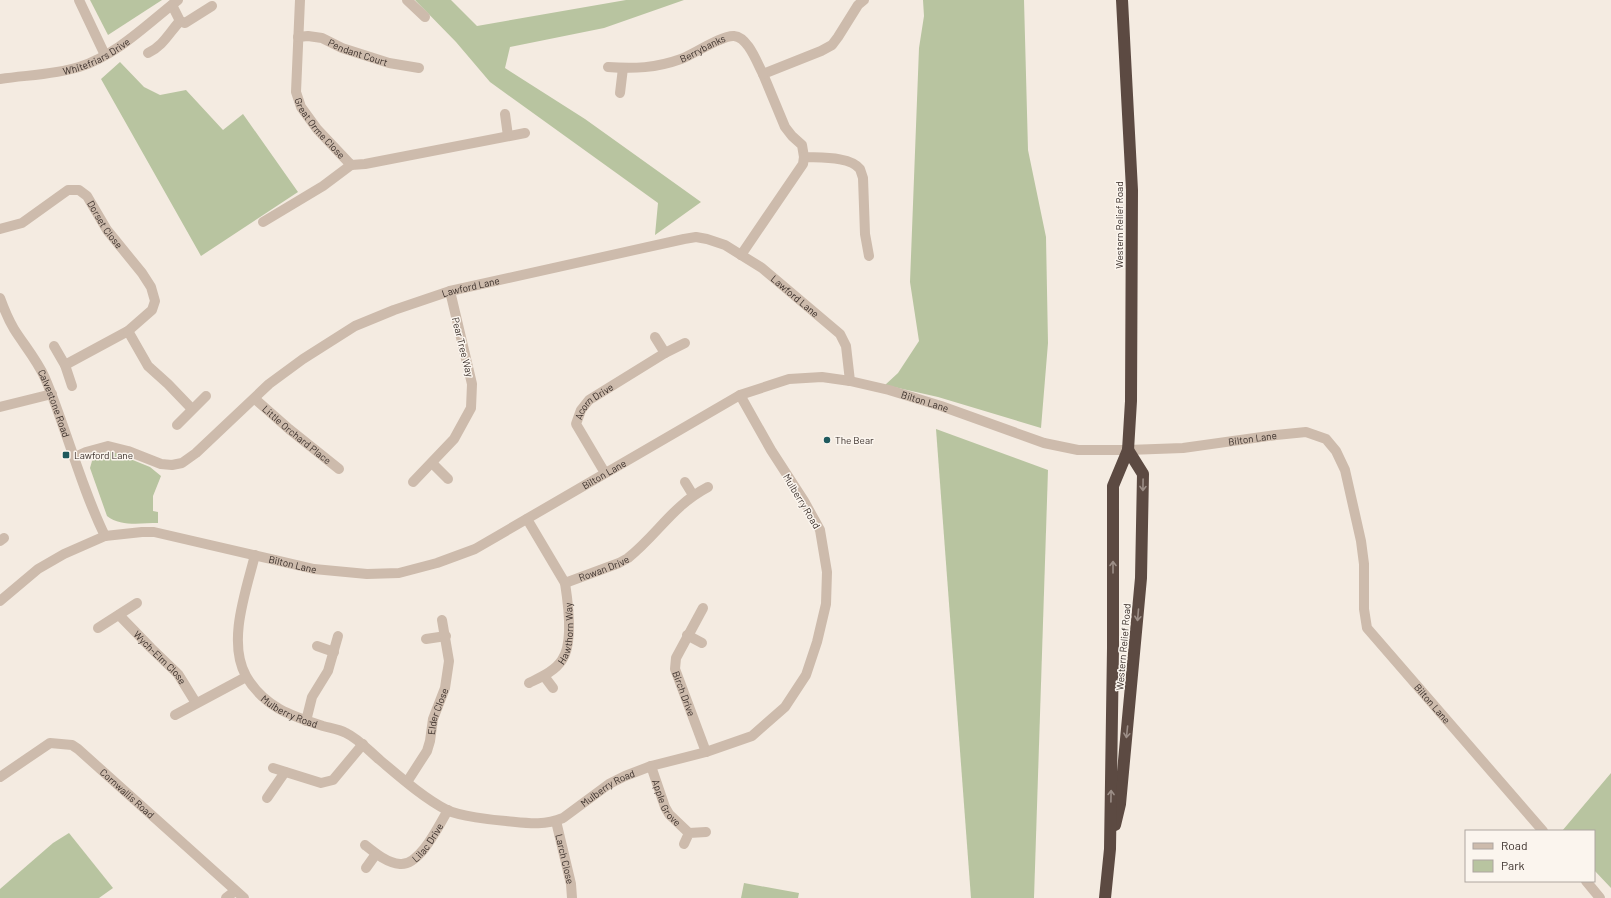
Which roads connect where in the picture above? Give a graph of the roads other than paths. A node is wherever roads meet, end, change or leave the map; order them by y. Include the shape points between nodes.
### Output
1 (79, 0) edge
2 (300, 0) edge
3 (407, 0) edge
4 (864, 0) edge
5 (1122, 0) edge
6 (175, 2) edge
7 (212, 6) dead end
8 (426, 17) dead end
9 (180, 21) junction
10 (298, 37) junction
11 (148, 53) dead end
12 (105, 55) junction
13 (608, 67) dead end
14 (419, 68) dead end
15 (623, 68) junction
16 (763, 74) junction
17 (0, 79) edge
18 (620, 93) dead end
19 (505, 114) dead end
20 (525, 133) dead end
21 (508, 136) junction
22 (804, 157) junction
23 (351, 165) junction
24 (263, 222) dead end
25 (0, 228) edge
26 (741, 255) junction
27 (869, 256) dead end
28 (450, 292) junction
29 (0, 298) edge
30 (128, 331) junction
31 (655, 337) dead end
32 (685, 344) dead end
33 (54, 346) dead end
34 (665, 353) junction
35 (65, 365) junction
36 (850, 381) junction
37 (72, 386) dead end
38 (52, 394) junction
39 (740, 395) junction
40 (206, 396) dead end
41 (255, 399) junction
42 (0, 407) edge
43 (192, 409) junction
44 (177, 425) dead end
45 (1128, 450) junction
46 (75, 457) junction
47 (432, 463) junction
48 (339, 469) dead end
49 (605, 473) junction
50 (448, 479) dead end
51 (413, 482) dead end
52 (685, 482) dead end
53 (708, 487) dead end
54 (693, 495) junction
55 (527, 519) junction
56 (104, 536) junction
57 (255, 555) junction
58 (565, 583) junction
59 (0, 601) edge
60 (137, 603) dead end
61 (703, 608) dead end
62 (119, 615) junction
63 (442, 620) dead end
64 (98, 628) dead end
65 (687, 635) junction
66 (338, 636) dead end
67 (446, 636) junction
68 (426, 639) dead end
69 (702, 643) dead end
70 (317, 646) dead end
71 (334, 652) junction
72 (544, 676) junction
73 (246, 677) junction
74 (529, 683) dead end
75 (553, 688) dead end
76 (196, 703) junction
77 (175, 715) dead end
78 (306, 720) junction
79 (363, 744) junction
80 (706, 752) junction
81 (651, 766) junction
82 (273, 768) dead end
83 (285, 772) junction
84 (0, 777) edge
85 (407, 782) junction
86 (266, 798) dead end
87 (448, 810) junction
88 (556, 821) junction
89 (1542, 830) edge
90 (706, 832) dead end
91 (689, 833) junction
92 (684, 844) dead end
93 (365, 845) dead end
94 (1110, 849) junction
95 (376, 854) junction
96 (366, 868) dead end
97 (1587, 882) edge
98 (235, 891) junction
99 (226, 898) edge
100 (244, 898) edge
101 (572, 898) edge
102 (1105, 898) edge
103 (1600, 898) edge

1 - 12 street
2 - 10 street, Great Orme Close
3 - 8 street
4 - 16 street via 832,45
5 - 45 highway, Western Relief Road via 1132,190
6 - 9 street
6 - 12 street, Whitefriars Drive
7 - 9 street via 185,23
9 - 11 street via 161,46
10 - 14 street, Pendant Court via 322,38 342,48 389,63
10 - 23 street, Great Orme Close via 296,92 301,107 317,129
12 - 17 street, Whitefriars Drive via 79,67 44,75 32,74
13 - 15 street, Berrybanks
15 - 16 street, Berrybanks via 653,67 734,36 744,40
15 - 18 street
16 - 22 street, Berrybanks via 785,127 802,145
19 - 21 street
20 - 21 street, Great Orme Close
21 - 23 street, Great Orme Close
22 - 26 street via 803,164
22 - 27 street via 841,159 854,164 860,170 863,178 865,234
23 - 24 street via 323,186
25 - 30 street, Dorset Close via 22,223 68,190 79,190 87,196 107,230 151,287 155,301 152,310
26 - 28 street, Lawford Lane via 725,245 696,237
26 - 36 street, Lawford Lane via 762,268 840,334 846,346
28 - 41 street, Lawford Lane via 355,326 303,359 269,384
28 - 47 street, Pear Tree Way via 472,384 471,408 454,439
29 - 38 street, Calvestone Road
30 - 35 street, Dorset Close
30 - 43 street via 148,366
31 - 34 street
32 - 34 street, Acorn Drive
33 - 35 street
34 - 49 street, Acorn Drive via 588,400 581,410 576,424
35 - 37 street
36 - 39 street, Bilton Lane via 822,377 789,379
36 - 45 street, Bilton Lane via 941,406 1044,443 1078,450
38 - 42 street
38 - 46 street, Calvestone Road
39 - 49 street, Bilton Lane
39 - 80 street, Mulberry Road via 820,530 827,572 826,604 806,675 785,707 752,736
40 - 43 street
41 - 46 street, Lawford Lane via 182,463 161,464 108,446
41 - 48 street, Little Orchard Place
43 - 44 street
45 - 89 street, Bilton Lane via 1183,448 1306,432 1326,439 1336,451 1345,470 1361,541 1364,609 1368,628
94 -> 45 highway, Western Relief Road via 1113,486
45 -> 94 highway, Western Relief Road via 1143,474 1141,578 1120,804
46 - 56 street, Calvestone Road via 93,512
47 - 50 street
47 - 51 street, Pear Tree Way
49 - 55 street, Bilton Lane
52 - 54 street
53 - 54 street, Rowan Drive
54 - 58 street, Rowan Drive via 628,558
55 - 57 street, Bilton Lane via 475,549 399,573 367,574 314,569
55 - 58 street, Rowan Drive
56 - 57 street, Bilton Lane via 154,532
56 - 59 street via 38,569
57 - 73 street, Mulberry Road via 237,636 241,666
58 - 72 street, Hawthorn Way via 569,604 568,648 562,660
60 - 62 street
61 - 65 street, Birch Drive
62 - 64 street
62 - 76 street, Wych-Elm Close via 178,674
63 - 67 street, Elder Close
65 - 69 street
65 - 80 street, Birch Drive via 676,658 675,669
66 - 71 street
67 - 68 street
67 - 85 street, Elder Close via 448,660 445,688 433,719 427,751
70 - 71 street
71 - 78 street via 328,671 312,697
72 - 74 street, Hawthorn Way
72 - 75 street
73 - 76 street
73 - 78 street, Mulberry Road via 272,705
76 - 77 street
78 - 79 street, Mulberry Road via 346,733
79 - 83 street via 333,780 321,783
79 - 85 street, Mulberry Road
80 - 81 street, Mulberry Road
81 - 88 street, Mulberry Road via 609,784
81 - 91 street, Apple Grove via 665,807
82 - 83 street
83 - 86 street
84 - 98 street, Cornwallis Road via 50,743 72,745
85 - 87 street, Mulberry Road
87 - 88 street, Mulberry Road via 490,820 542,824
87 - 95 street, Lilac Drive via 429,842 415,859 402,865 392,863
88 - 101 street, Larch Close
90 - 91 street, Apple Grove
91 - 92 street, Apple Grove
93 - 95 street, Lilac Drive
94 - 102 highway, Western Relief Road
95 - 96 street
97 - 103 street
98 - 99 street
98 - 100 street, Cornwallis Road

